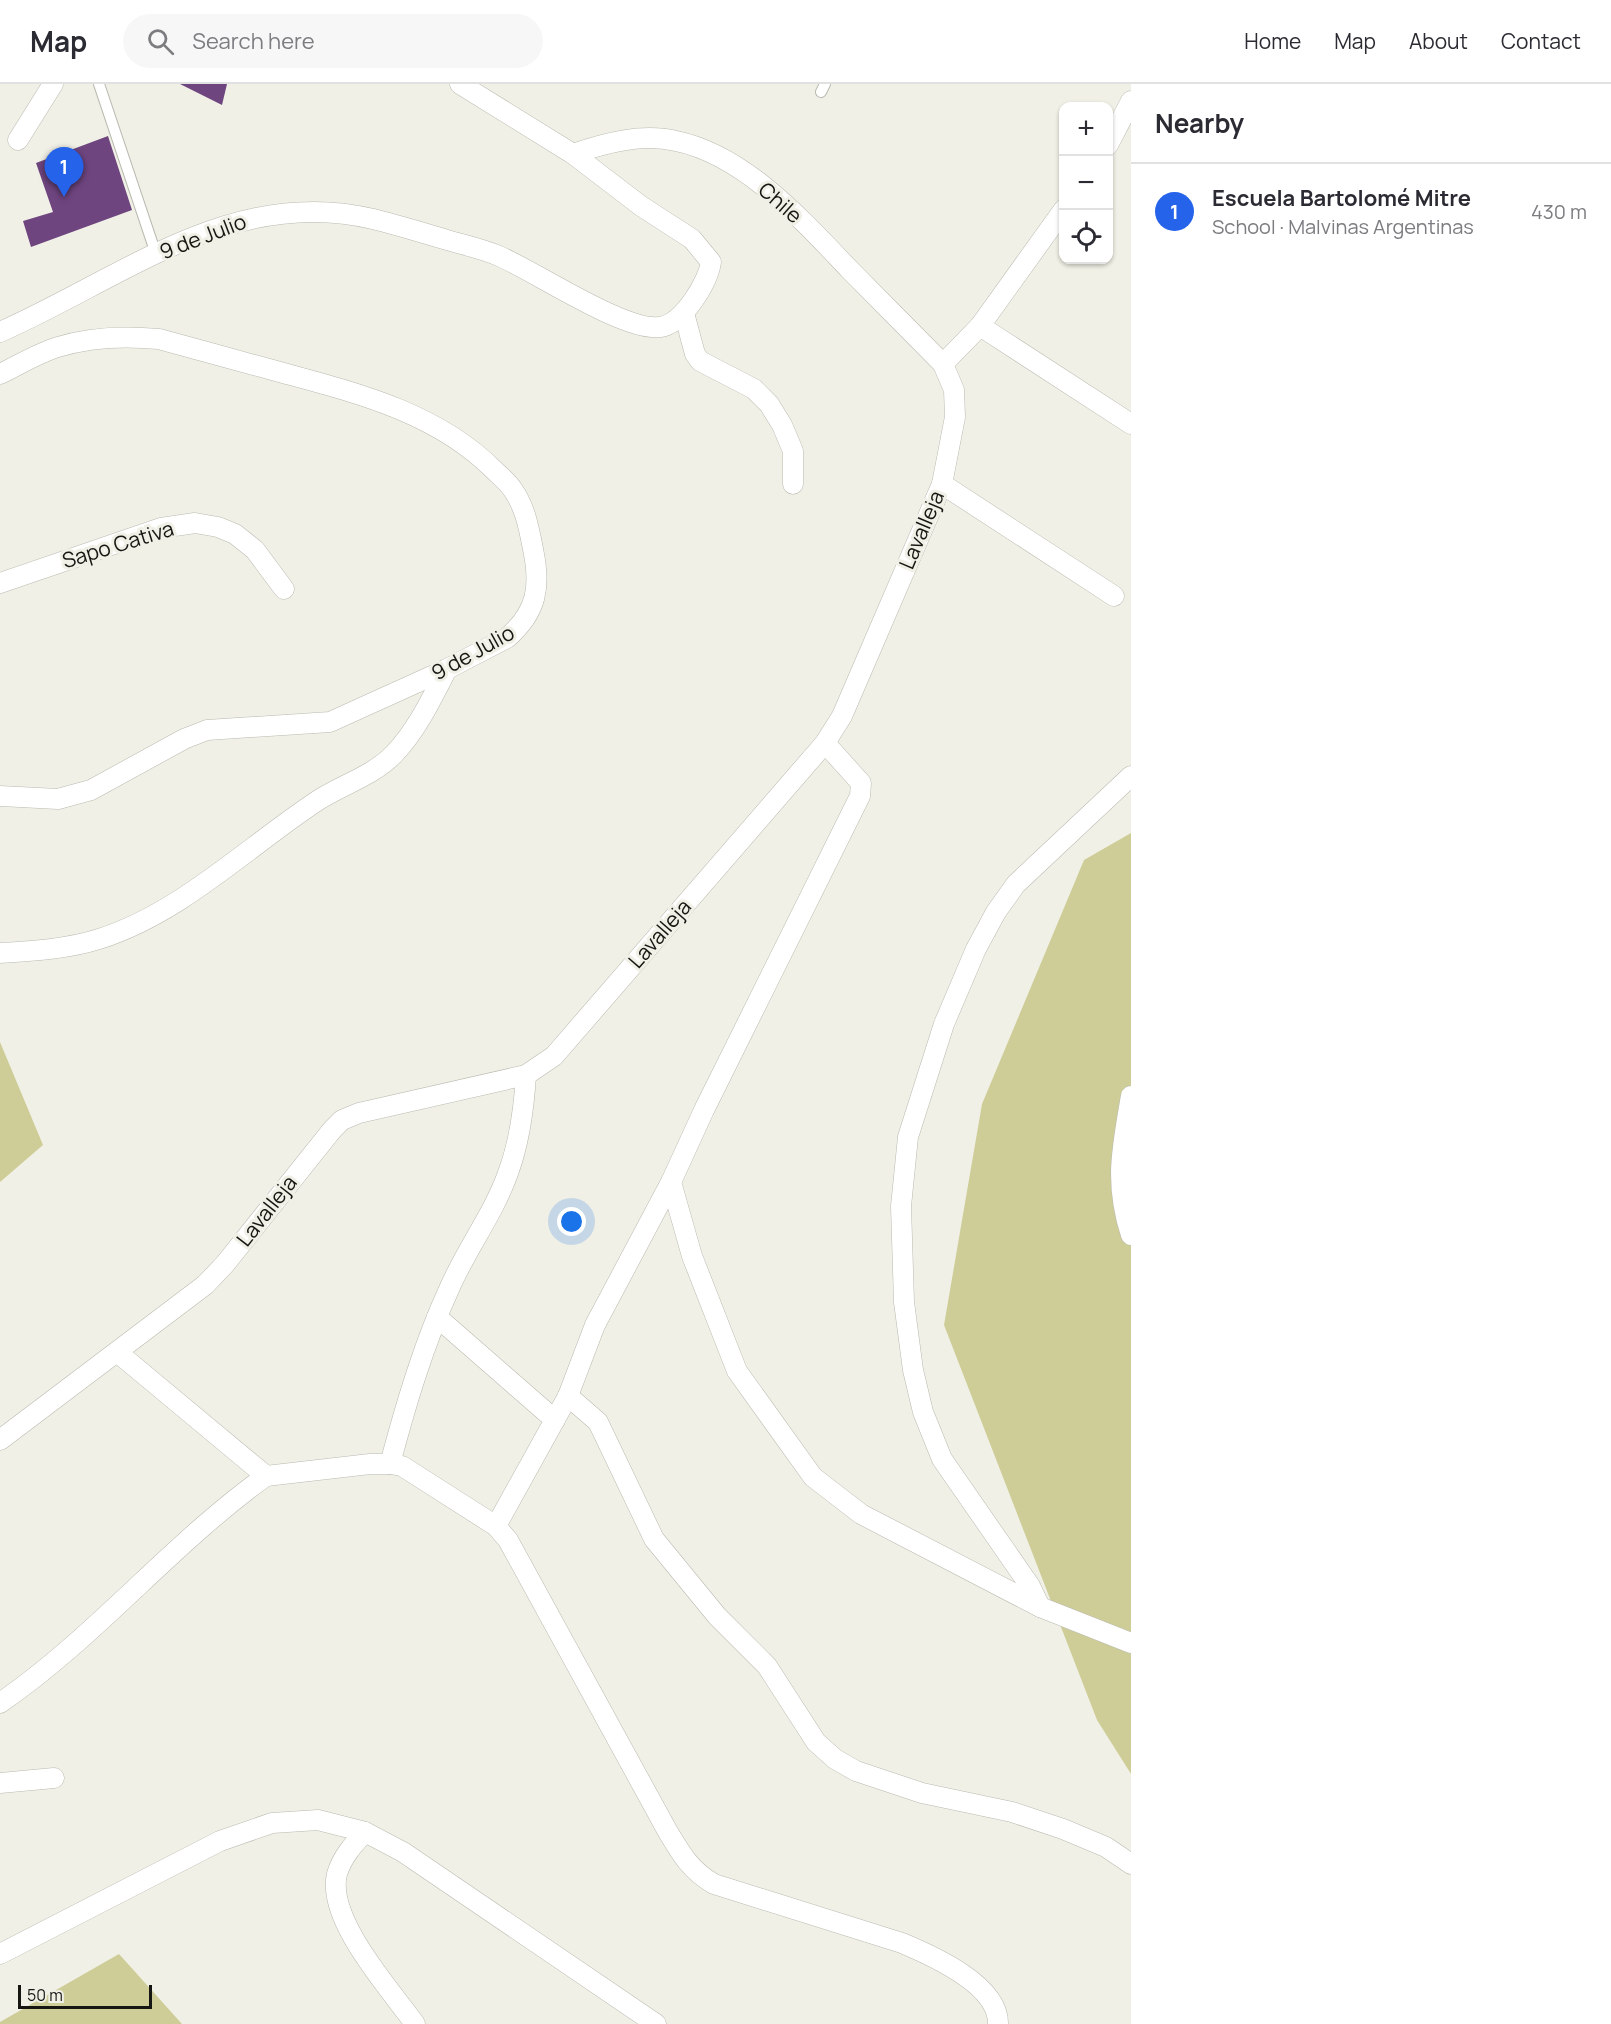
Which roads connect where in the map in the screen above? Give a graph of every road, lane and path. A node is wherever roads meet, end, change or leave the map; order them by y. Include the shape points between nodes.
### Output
1 (53, 84) edge
2 (99, 84) edge
3 (460, 84) edge
4 (1131, 101) edge
5 (1113, 135) edge
6 (18, 140) dead end
7 (573, 154) junction
8 (1063, 210) edge
9 (156, 254) junction
10 (684, 313) junction
11 (980, 326) junction
12 (0, 332) edge
13 (943, 364) junction
14 (0, 374) edge
15 (1131, 424) edge
16 (793, 484) dead end
17 (942, 484) junction
18 (0, 583) edge
19 (284, 589) dead end
20 (1114, 596) dead end
21 (447, 669) junction
22 (825, 743) junction
23 (1131, 776) edge
24 (0, 796) edge
25 (0, 953) edge
26 (526, 1075) junction
27 (1131, 1096) edge
28 (671, 1182) junction
29 (1131, 1235) edge
30 (437, 1317) junction
31 (117, 1352) junction
32 (568, 1396) junction
33 (555, 1420) junction
34 (0, 1440) edge
35 (390, 1464) junction
36 (266, 1476) junction
37 (496, 1526) junction
38 (1040, 1607) junction
39 (1131, 1643) edge
40 (0, 1703) edge
41 (54, 1778) dead end
42 (0, 1783) edge
43 (364, 1832) junction
44 (1131, 1864) edge
45 (0, 1954) edge
46 (415, 2024) edge
47 (656, 2024) edge
48 (998, 2024) edge

1 - 6 street
2 - 9 lane
3 - 7 street, 9 de Julio
4 - 5 street
7 - 10 street, 9 de Julio via 692,239 708,256 709,276
7 - 13 street, Chile via 605,143 637,139 675,140 707,150 780,199
8 - 11 street
9 - 10 street, 9 de Julio via 219,225 253,217 332,212 372,218 497,255 618,317 648,327 662,327
9 - 12 street, 9 de Julio
10 - 16 street via 700,361 754,389 782,424 793,451
11 - 13 street
11 - 15 street
13 - 17 street, Lavalleja via 954,390 955,417
14 - 21 street, 9 de Julio via 56,347 137,337 159,339 362,394 459,438 513,489 527,517 537,579 536,599 523,625 507,638
17 - 20 street
17 - 22 street, Lavalleja via 842,716
18 - 19 street, Sapo Cativa via 161,528 195,523 235,534 255,550
21 - 24 street, 9 de Julio via 330,722 207,730 91,790 58,800
21 - 25 street via 425,712 394,754 319,800 162,911 97,940
22 - 26 street, Lavalleja via 554,1056
22 - 28 street via 861,783 860,796
23 - 38 street via 1016,884 996,912 944,1024 908,1137 901,1206 904,1302 913,1370 924,1412 942,1459 1030,1586
26 - 30 street via 518,1143 508,1175
26 - 31 street, Lavalleja via 342,1120 205,1285
27 - 29 street via 1121,1154 1121,1205
28 - 32 street via 595,1325
28 - 38 street via 692,1256 737,1371 813,1477 861,1514
30 - 33 street
30 - 35 street
31 - 34 street, Lavalleja
31 - 36 street
32 - 33 street
32 - 44 street via 598,1422 654,1539 717,1616 767,1666 816,1742 835,1759 856,1771 922,1793 1012,1812 1063,1829 1106,1847
33 - 37 street
35 - 36 street
35 - 37 street via 402,1466
36 - 40 street via 228,1503 121,1604
37 - 48 street via 508,1540 668,1832 698,1875 714,1884 902,1943 945,1962 985,1992 993,2002
38 - 39 street
41 - 42 street
43 - 45 street via 318,1820 272,1823 220,1841
43 - 46 street via 347,1851 337,1876 338,1903 357,1942
43 - 47 street via 404,1852

